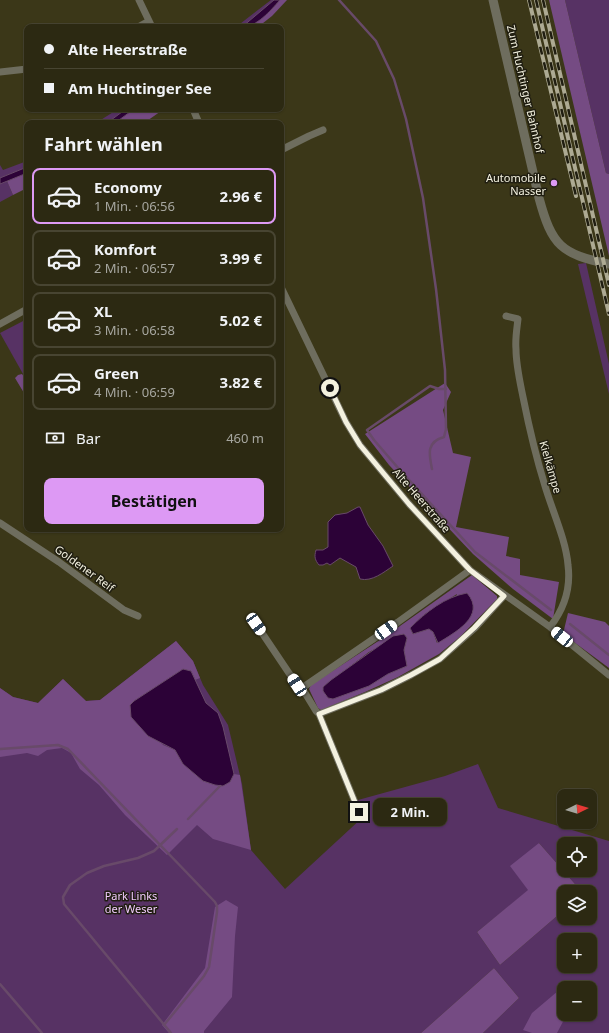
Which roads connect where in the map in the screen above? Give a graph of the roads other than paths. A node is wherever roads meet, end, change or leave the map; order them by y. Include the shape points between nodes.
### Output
1 (139, 0) edge
2 (493, 0) edge
3 (151, 24) edge
4 (24, 69) edge
5 (0, 72) edge
6 (323, 130) dead end
7 (284, 148) edge
8 (609, 264) edge
9 (284, 293) edge
10 (24, 311) edge
11 (506, 316) dead end
12 (0, 324) edge
13 (0, 522) edge
14 (470, 570) junction
15 (504, 596) junction
16 (138, 616) dead end
17 (256, 624) dead end
18 (550, 628) junction
19 (609, 675) edge
20 (302, 688) junction
21 (319, 714) junction
22 (359, 812) dead end

1 - 3 street
2 - 8 street, Zum Huchtinger Bahnhof via 548,228 566,250
4 - 5 street
6 - 7 street
9 - 14 street, Alte Heerstraße via 346,422 360,445 409,504
10 - 12 street
11 - 18 street, Kielkämpe via 518,318 516,349 530,433 568,565 565,603
13 - 16 street, Goldener Reif via 124,610
14 - 15 street, Alte Heerstraße
14 - 20 street
15 - 18 street, Alte Heerstraße
15 - 21 street via 440,659 381,690
17 - 20 street via 297,685
18 - 19 street, Alte Heerstraße
20 - 21 street
21 - 22 street

